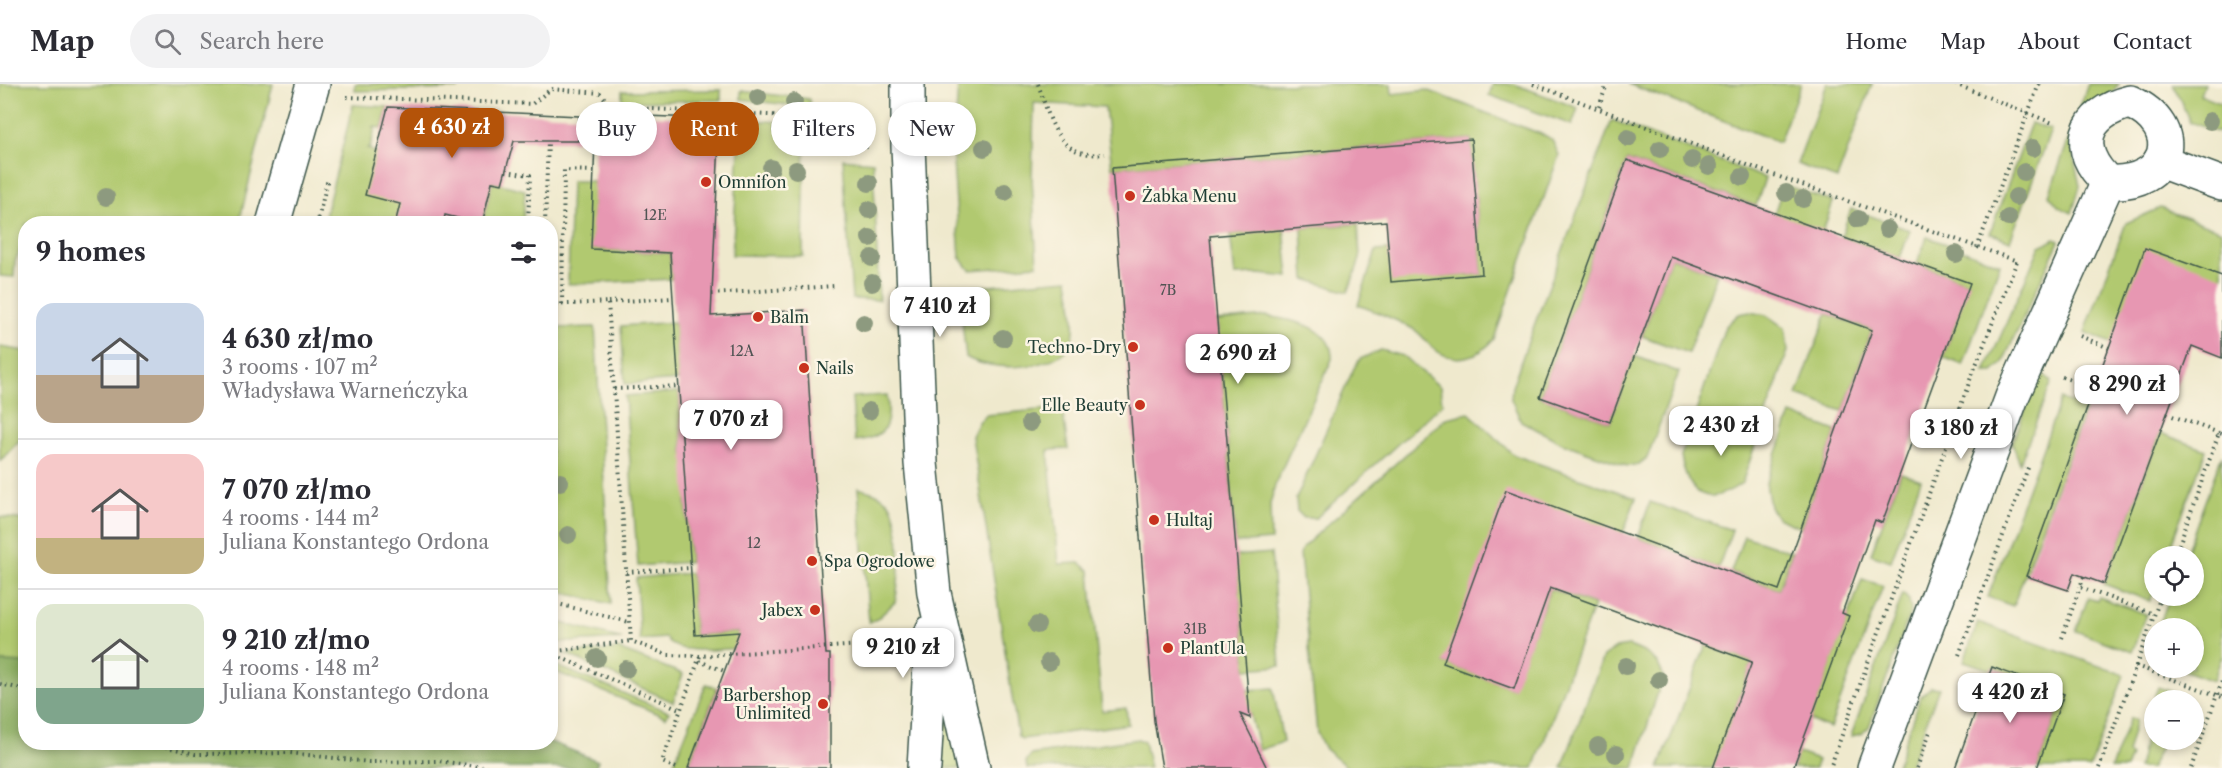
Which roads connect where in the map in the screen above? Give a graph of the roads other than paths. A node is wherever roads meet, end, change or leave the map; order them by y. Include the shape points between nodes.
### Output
1 (313, 84) edge
2 (908, 84) edge
3 (2133, 93) edge
4 (2160, 161) junction
5 (2108, 182) junction
6 (2222, 184) edge
7 (275, 216) edge
8 (934, 593) junction
9 (924, 768) edge
10 (973, 768) edge
11 (1874, 768) edge

1 - 7 street
2 - 8 street via 916,397
3 - 4 street via 2158,123 2164,148
3 - 5 street via 2104,111 2093,121 2088,133 2087,153
4 - 5 street via 2141,180
4 - 6 street
5 - 11 street via 2012,397
8 - 9 street
8 - 10 street

